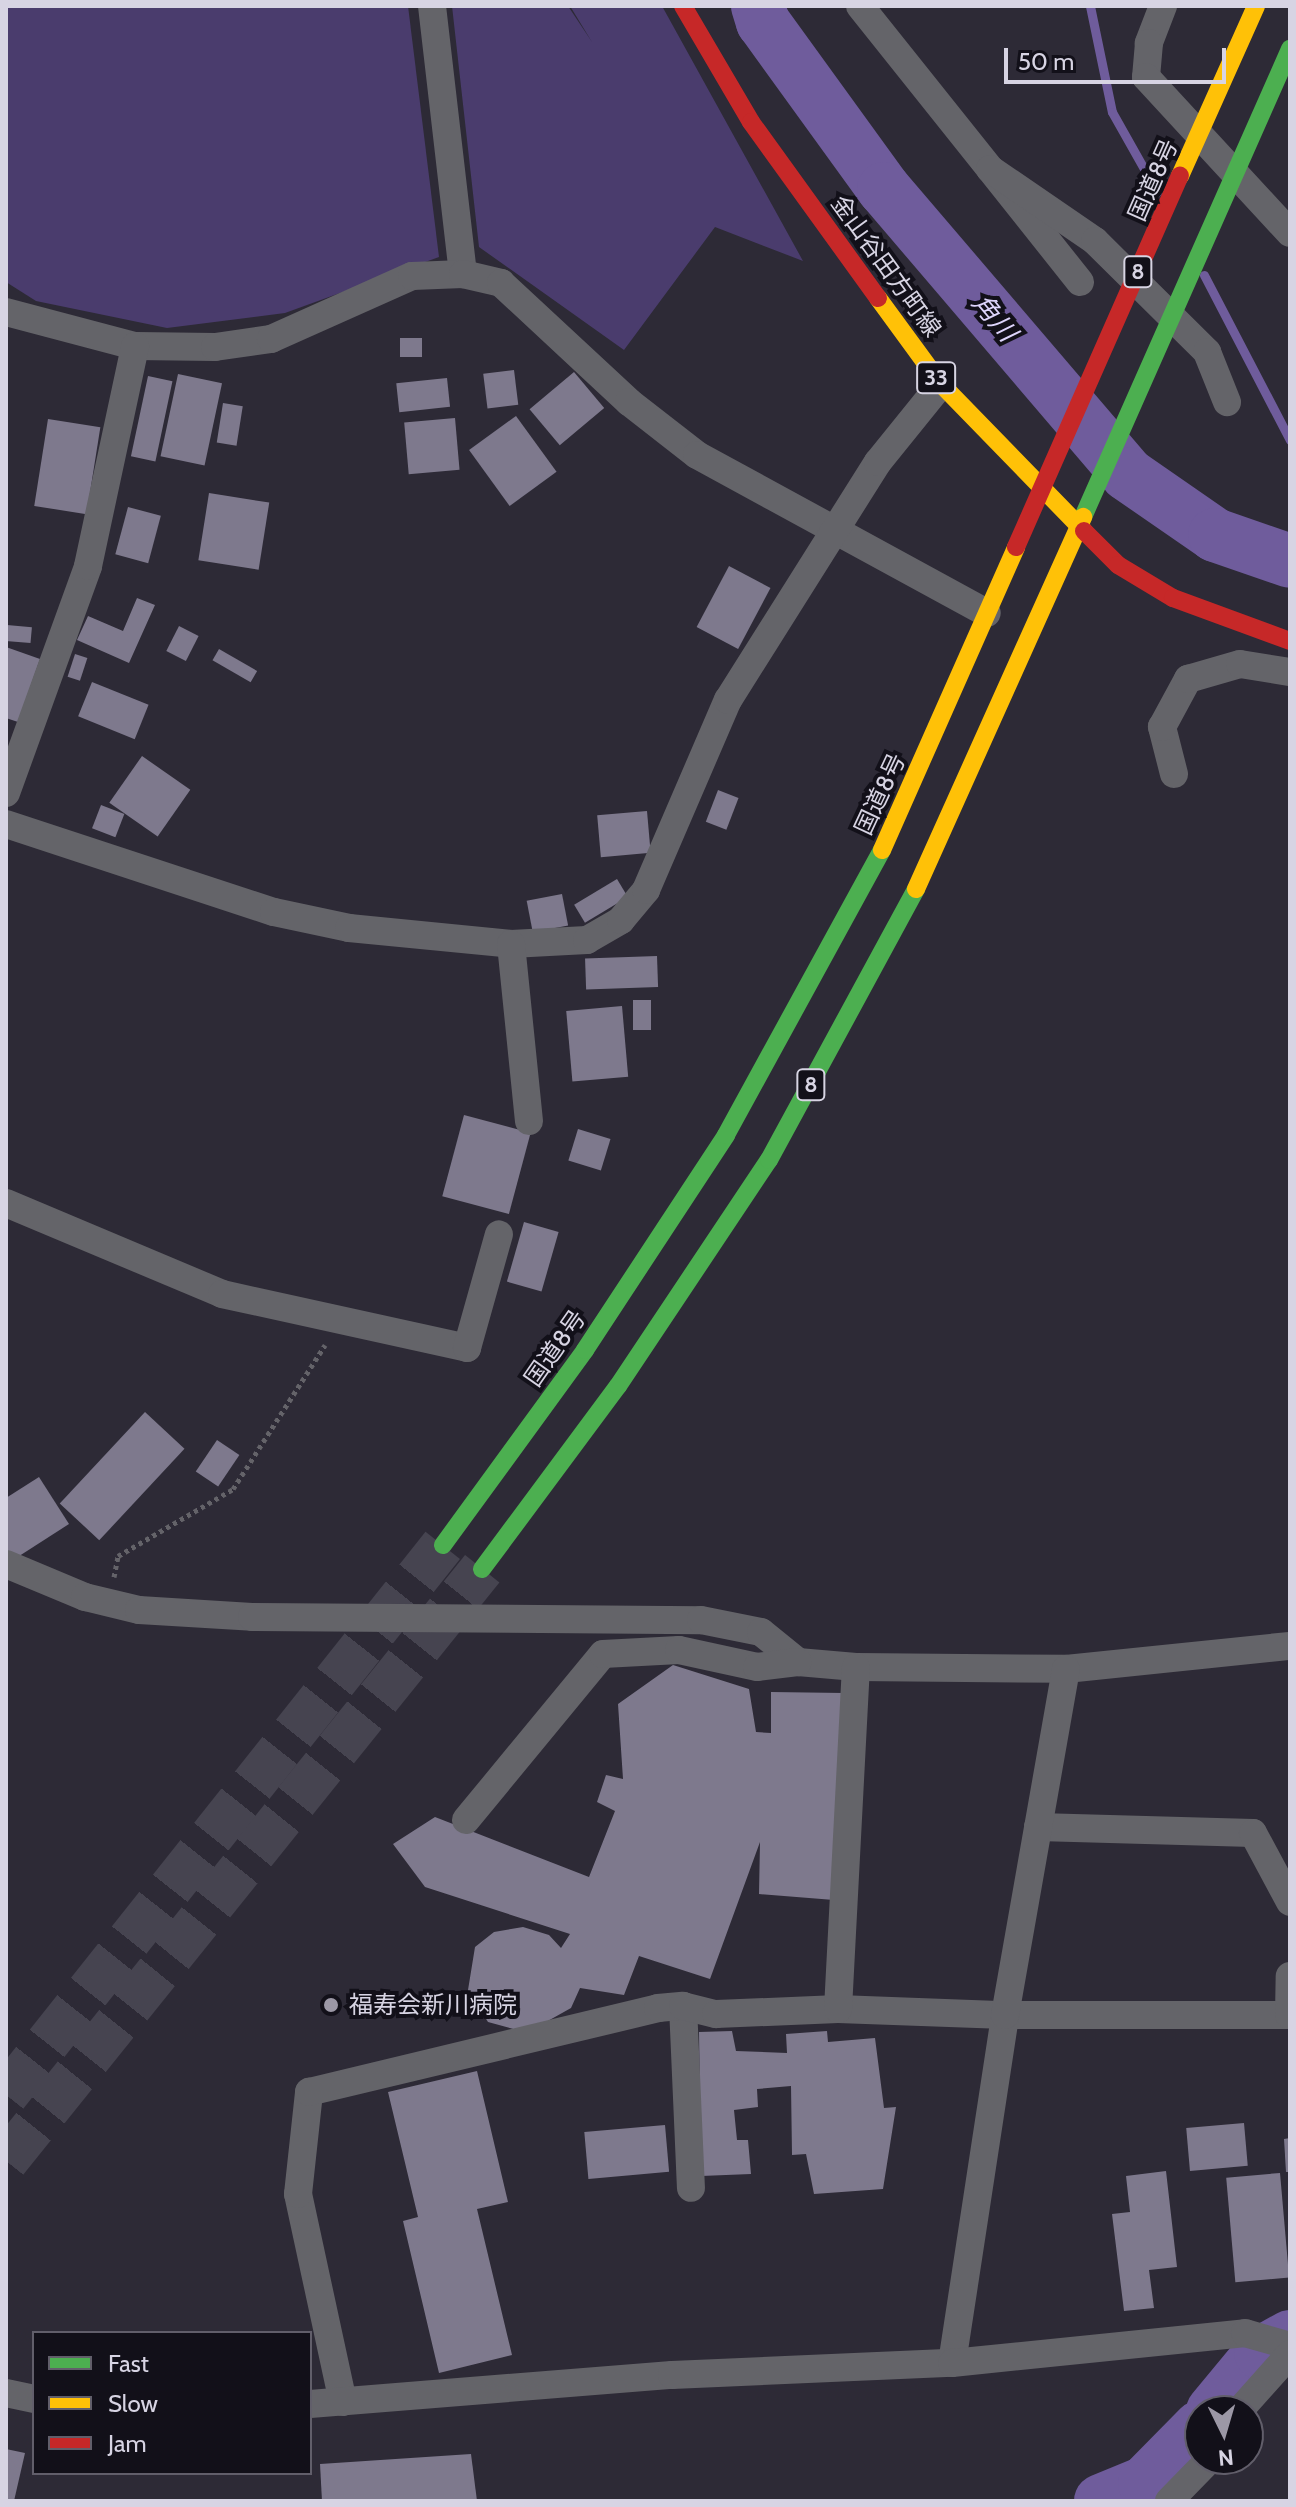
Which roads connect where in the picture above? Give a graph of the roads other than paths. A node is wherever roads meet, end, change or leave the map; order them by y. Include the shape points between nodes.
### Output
1 (432, 6) edge
2 (683, 6) edge
3 (860, 6) edge
4 (1163, 6) edge
5 (1256, 6) edge
6 (1290, 49) edge
7 (990, 169) junction
8 (1290, 233) edge
9 (463, 274) junction
10 (1080, 282) dead end
11 (6, 312) edge
12 (135, 346) junction
13 (941, 384) junction
14 (1227, 402) dead end
15 (837, 529) junction
16 (987, 613) junction
17 (1290, 641) edge
18 (1290, 672) edge
19 (15, 737) edge
20 (1174, 774) dead end
21 (6, 793) edge
22 (6, 824) edge
23 (511, 944) junction
24 (529, 1121) dead end
25 (6, 1203) edge
26 (499, 1234) dead end
27 (443, 1545) tunnel mouth
28 (6, 1564) edge
29 (482, 1569) tunnel mouth
30 (1290, 1646) edge
31 (798, 1662) junction
32 (856, 1667) junction
33 (1066, 1669) junction
34 (466, 1820) dead end
35 (1038, 1827) junction
36 (1290, 1902) edge
37 (1290, 1976) edge
38 (683, 2006) junction
39 (838, 2009) junction
40 (1005, 2015) junction
41 (1289, 2015) edge
42 (1290, 2022) edge
43 (691, 2188) dead end
44 (1290, 2346) edge
45 (1290, 2354) edge
46 (952, 2363) junction
47 (6, 2393) edge
48 (1253, 2395) edge
49 (32, 2399) edge
50 (343, 2402) junction
51 (312, 2404) edge
52 (1194, 2475) edge
53 (1169, 2501) edge

1 - 9 street
2 - 13 main road, 金山谷田方町線 / 33 via 751,122
3 - 7 street
4 - 8 street via 1149,43 1146,77
5 - 16 main road, 国道8号 / 8
6 - 29 main road, 8 via 930,862 769,1160 618,1386
7 - 10 street
7 - 14 street via 1095,241 1207,352
9 - 12 street via 412,276 271,339 215,347
9 - 15 street via 501,283 629,402 697,455
11 - 12 street
12 - 19 street via 88,566
13 - 15 street via 878,462
13 - 17 main road, 金山谷田方町線 / 33 via 1118,565 1173,598
15 - 16 street
15 - 23 street via 728,700 646,890 621,920 587,940
16 - 27 main road, 国道8号 / 8 via 886,841 726,1135 585,1350
18 - 20 street via 1240,664 1188,679 1162,727
19 - 21 street
22 - 23 street via 274,912 349,928
23 - 24 street
25 - 26 street via 222,1294 467,1348
28 - 31 street via 110,1603 252,1617 701,1620 761,1632
30 - 33 street
31 - 32 street
31 - 34 street via 757,1667 679,1650 603,1654
32 - 33 street
32 - 39 street
33 - 35 street
35 - 36 street via 1253,1833
35 - 40 street
37 - 41 street
38 - 39 street via 716,2014
38 - 43 street
38 - 50 street via 494,2045 309,2092 298,2194
39 - 40 street
40 - 41 street
40 - 46 street
41 - 42 street
44 - 46 street via 1245,2333
45 - 48 street
46 - 50 street via 672,2375
47 - 49 street
50 - 51 street
52 - 53 street

